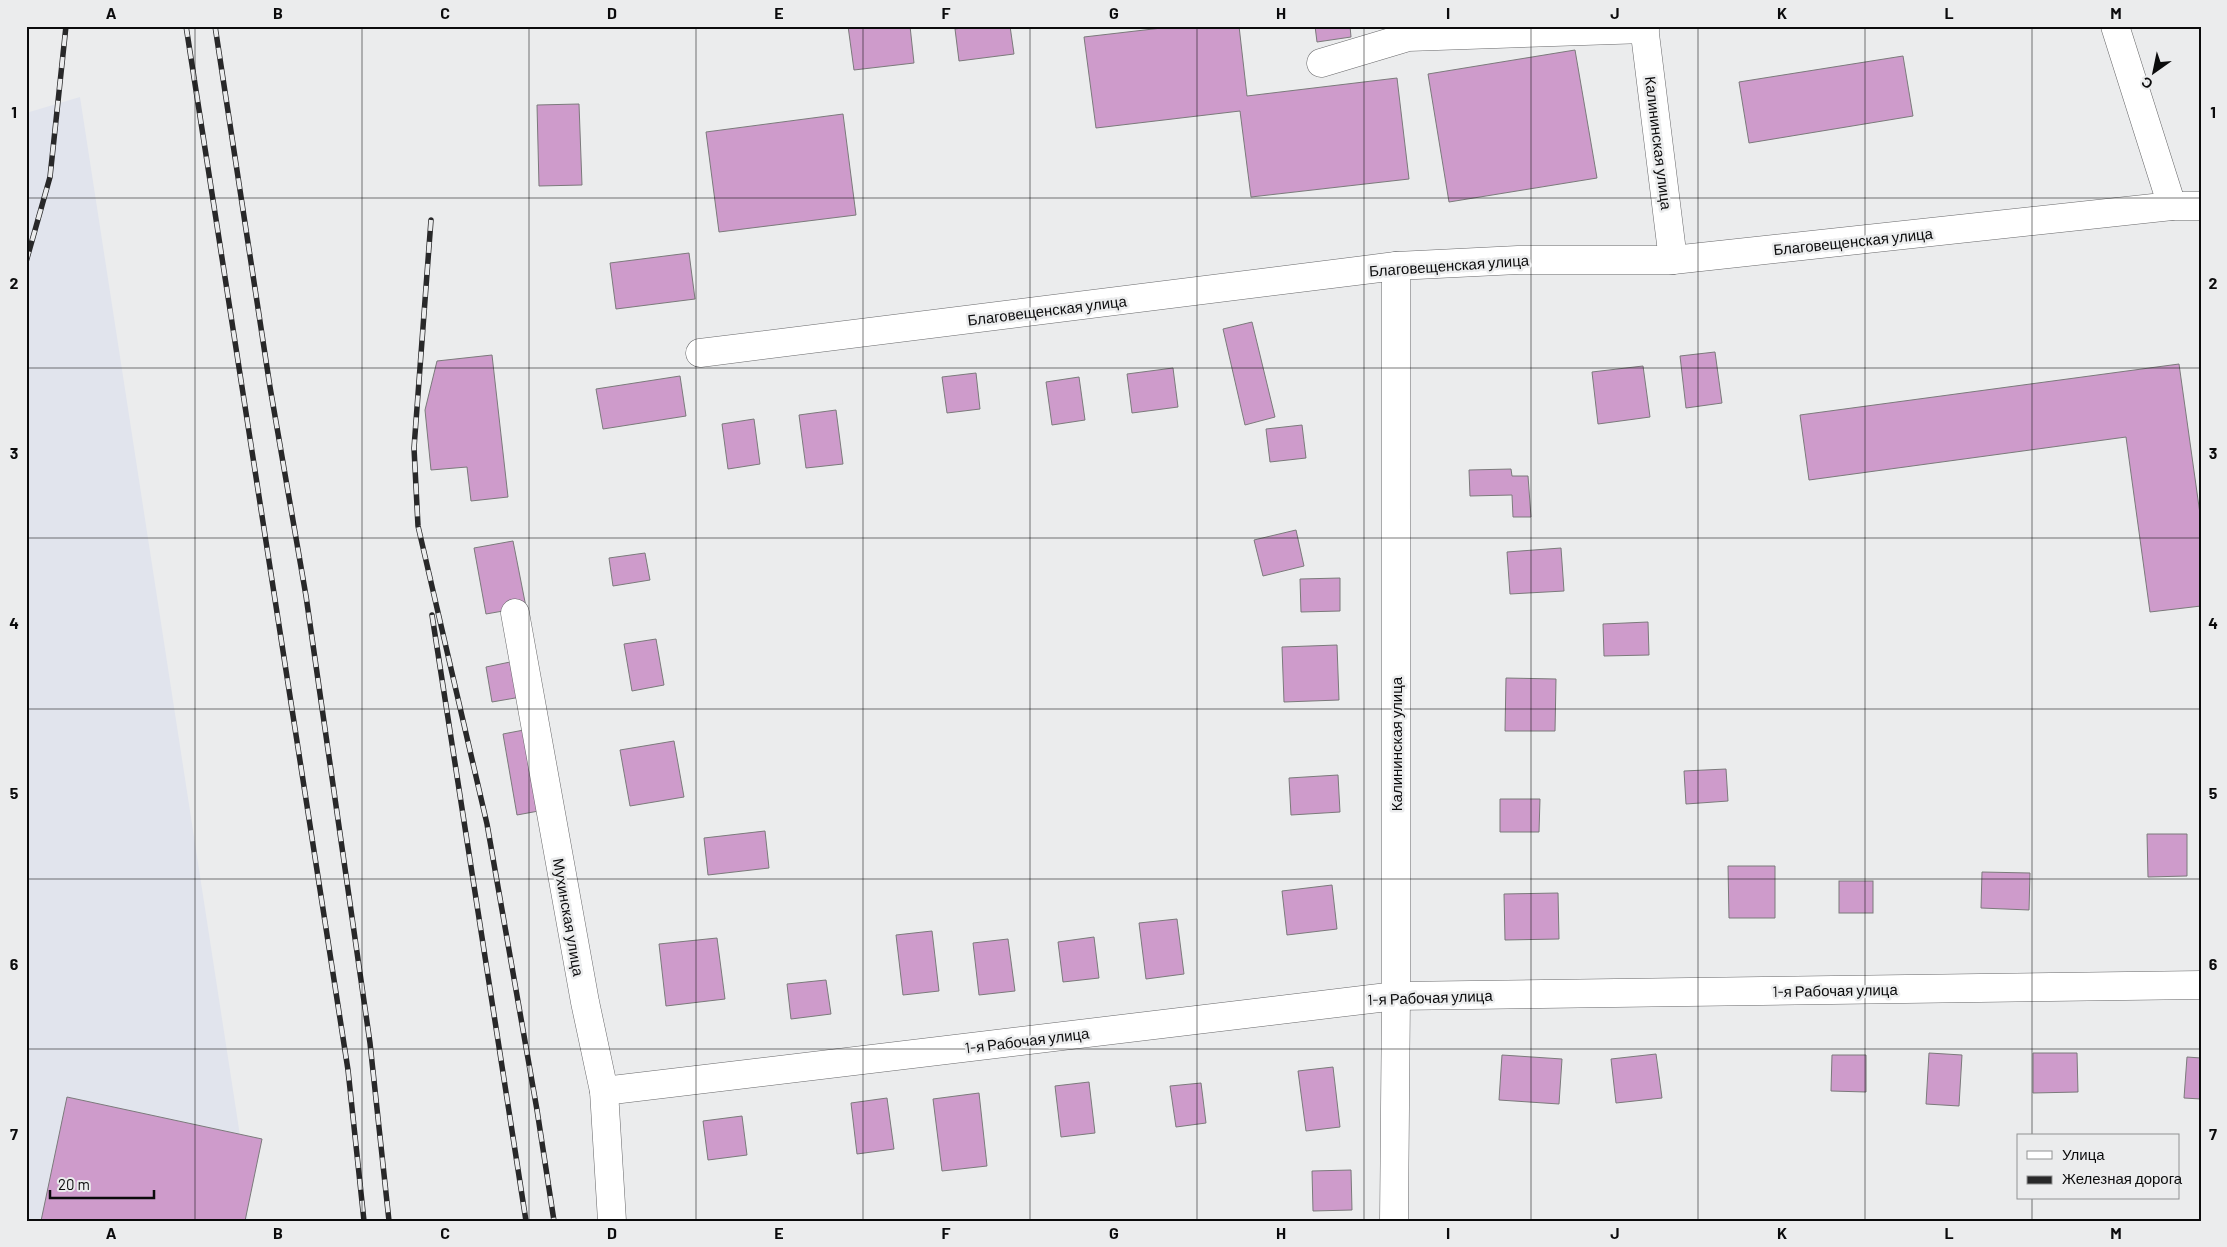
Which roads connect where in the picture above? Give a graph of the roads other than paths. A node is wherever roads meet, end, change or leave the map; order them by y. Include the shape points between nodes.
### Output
1 (2115, 26) edge
2 (1644, 28) edge
3 (1321, 64) dead end
4 (2172, 206) junction
5 (2201, 206) edge
6 (1673, 260) junction
7 (1396, 266) junction
8 (700, 353) dead end
9 (515, 613) dead end
10 (2201, 985) edge
11 (1396, 996) junction
12 (604, 1091) junction
13 (612, 1221) edge
14 (1394, 1221) edge

1 - 4 street
2 - 3 street via 1408,37
2 - 6 street, Калининская улица
4 - 5 street, Благовещенская улица
4 - 6 street, Благовещенская улица
6 - 7 street, Благовещенская улица via 1518,260
7 - 8 street, Благовещенская улица
7 - 11 street, Калининская улица
9 - 12 street, Мухинская улица
10 - 11 street, 1-я Рабочая улица
11 - 12 street, 1-я Рабочая улица
11 - 14 street, Калининская улица
12 - 13 street, Мухинская улица

